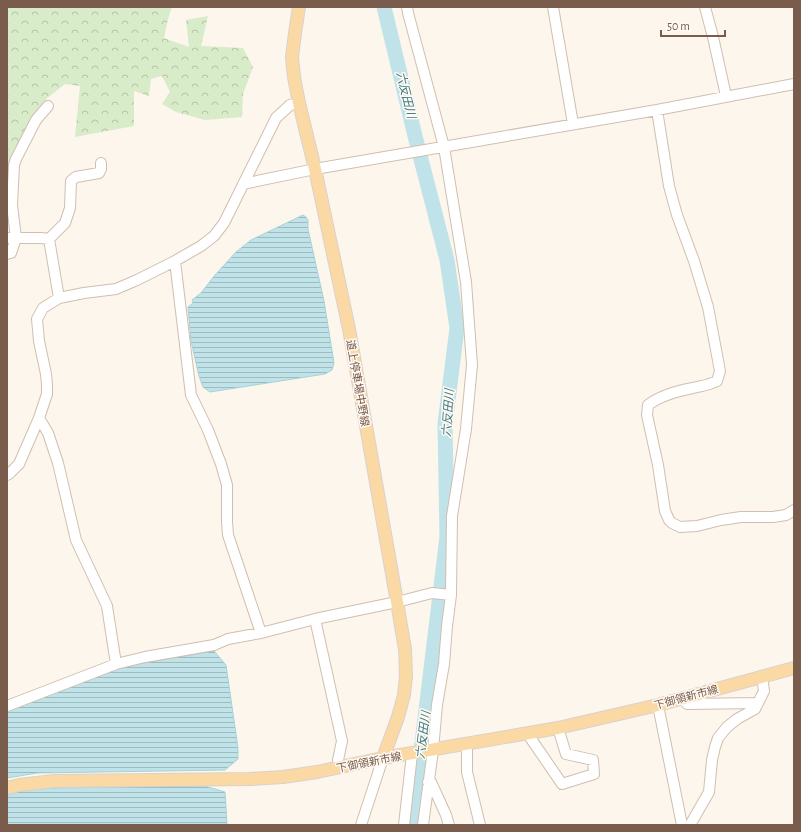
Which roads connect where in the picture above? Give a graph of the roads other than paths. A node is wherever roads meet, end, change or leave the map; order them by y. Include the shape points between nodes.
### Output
1 (300, 7) edge
2 (407, 7) edge
3 (553, 7) edge
4 (705, 7) edge
5 (794, 84) edge
6 (726, 96) junction
7 (299, 103) junction
8 (48, 106) dead end
9 (657, 110) junction
10 (573, 124) junction
11 (441, 148) junction
12 (101, 162) dead end
13 (314, 169) junction
14 (243, 184) junction
15 (12, 238) edge
16 (49, 239) junction
17 (7, 254) edge
18 (175, 261) junction
19 (59, 298) junction
20 (39, 418) junction
21 (7, 475) edge
22 (794, 510) edge
23 (451, 595) junction
24 (397, 602) junction
25 (315, 619) junction
26 (261, 633) junction
27 (116, 664) junction
28 (794, 668) edge
29 (762, 676) junction
30 (682, 698) junction
31 (758, 703) junction
32 (658, 705) junction
33 (7, 706) edge
34 (558, 728) junction
35 (527, 734) junction
36 (467, 744) junction
37 (431, 751) junction
38 (414, 753) junction
39 (383, 758) junction
40 (339, 768) junction
41 (428, 782) junction
42 (7, 788) edge
43 (361, 825) edge
44 (404, 825) edge
45 (422, 825) edge
46 (449, 825) edge
47 (480, 825) edge
48 (682, 825) edge
49 (690, 825) edge

1 - 7 main road, 道上停車場中野線 via 292,57
2 - 11 street
3 - 10 street
4 - 6 street
5 - 6 street
6 - 9 street
7 - 13 main road, 道上停車場中野線
7 - 14 street via 290,105 276,118
8 - 15 street via 36,120 14,165
9 - 10 street
9 - 22 street via 669,186 708,307 720,371 717,381 711,384 675,392 655,399 648,405 647,415 669,520 680,527 697,526 741,517 786,515
10 - 11 street
11 - 13 street
11 - 23 street via 466,282 472,365 466,429 452,516
12 - 16 street via 100,173 76,177 71,181 70,208 65,223
13 - 14 street
13 - 24 main road, 道上停車場中野線 via 349,329
14 - 18 street via 224,223 214,236
15 - 16 street
15 - 17 street via 11,253
16 - 19 street
18 - 19 street via 116,289
18 - 26 street via 191,396 221,464 227,485 228,535
19 - 20 street via 42,308 37,319 47,385 47,394
20 - 21 street via 19,464
20 - 27 street via 48,433 58,463 76,540 107,606
23 - 24 street via 432,592
23 - 37 street
24 - 25 street
24 - 39 main road, 道上停車場中野線 via 405,649 406,676 398,717
25 - 26 street
25 - 40 street via 342,741
26 - 27 street
27 - 33 street
28 - 29 main road, 下御領新市線
29 - 30 main road, 下御領新市線
29 - 31 street via 764,691
30 - 31 street via 687,704
30 - 32 main road, 下御領新市線
31 - 49 street via 755,709 737,719 718,738 712,760 709,792
32 - 34 main road, 下御領新市線
32 - 48 street
34 - 35 main road, 下御領新市線
34 - 35 street via 566,754 593,760 594,774 562,784
35 - 36 main road, 下御領新市線
36 - 37 main road, 下御領新市線
36 - 47 street via 468,772
37 - 38 main road, 下御領新市線
37 - 41 street
38 - 39 main road, 下御領新市線
38 - 44 street
39 - 40 main road, 下御領新市線
39 - 43 street
40 - 42 main road, 下御領新市線 via 250,779 54,781
41 - 45 street
41 - 46 street via 431,782

